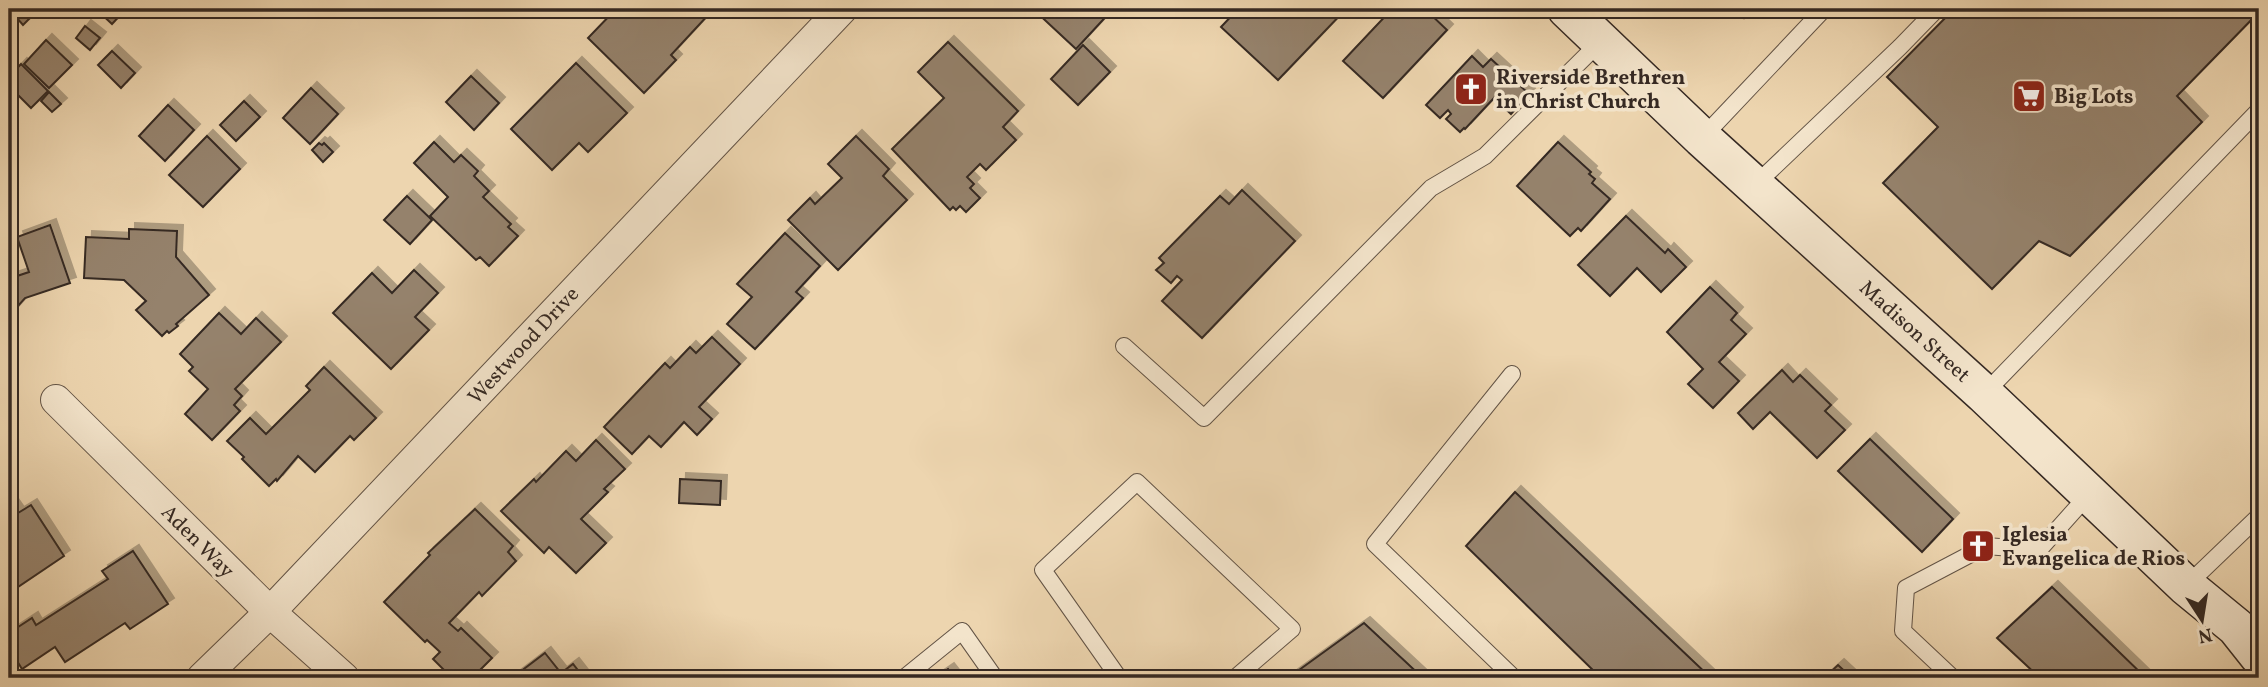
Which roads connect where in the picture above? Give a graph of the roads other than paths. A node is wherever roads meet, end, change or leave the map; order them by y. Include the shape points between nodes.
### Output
1 (842, 9) edge
2 (1567, 9) edge
3 (1824, 9) edge
4 (1937, 9) edge
5 (1601, 41) junction
6 (2259, 110) edge
7 (1702, 138) junction
8 (1755, 185) junction
9 (1124, 346) dead end
10 (1512, 374) dead end
11 (1984, 394) junction
12 (56, 400) dead end
13 (2089, 494) junction
14 (2259, 516) edge
15 (2186, 586) junction
16 (270, 612) junction
17 (2259, 656) edge
18 (202, 678) edge
19 (344, 678) edge
20 (904, 678) edge
21 (995, 678) edge
22 (1119, 678) edge
23 (1235, 678) edge
24 (1514, 678) edge
25 (1953, 678) edge

1 - 16 street, Westwood Drive
2 - 5 main road, Madison Street
3 - 7 lane
4 - 8 lane
5 - 7 main road, Madison Street
5 - 9 lane via 1485,156 1431,188 1204,418
6 - 11 lane
7 - 8 main road, Madison Street
8 - 11 main road, Madison Street
10 - 24 lane via 1375,544
11 - 13 main road, Madison Street
12 - 16 street, Aden Way
13 - 15 main road, Madison Street
13 - 25 lane via 2039,550 1986,546 1906,588 1903,631
14 - 15 lane
15 - 17 main road, Madison Street via 2236,627
16 - 18 street, Westwood Drive
16 - 19 street, Aden Way
20 - 21 lane via 962,631
22 - 23 lane via 1042,570 1137,482 1292,629

